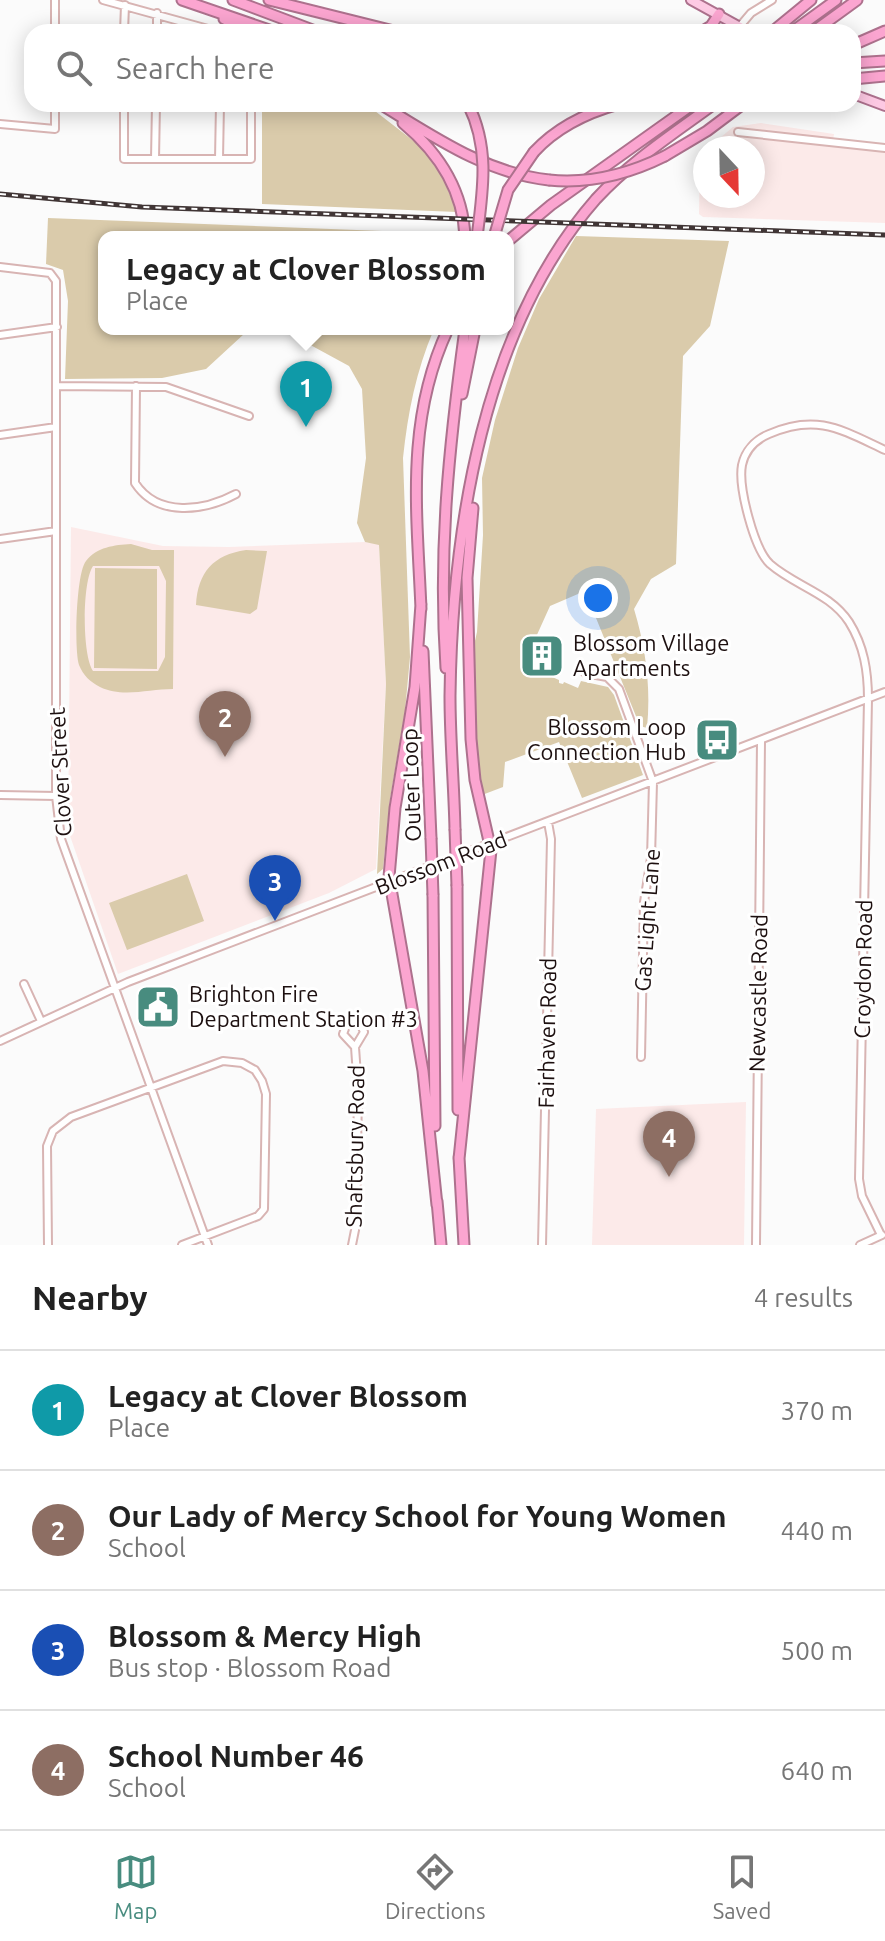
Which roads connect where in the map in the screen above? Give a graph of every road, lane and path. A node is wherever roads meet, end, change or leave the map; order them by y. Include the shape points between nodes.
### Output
1 (55, 0) edge
2 (103, 0) edge
3 (176, 0) edge
4 (182, 0) edge
5 (233, 0) edge
6 (269, 0) edge
7 (691, 0) edge
8 (772, 0) edge
9 (811, 0) edge
10 (836, 0) edge
11 (858, 0) edge
12 (125, 5) junction
13 (303, 10) junction
14 (157, 13) junction
15 (719, 14) junction
16 (55, 24) edge
17 (124, 24) edge
18 (157, 24) edge
19 (193, 24) edge
20 (233, 24) edge
21 (252, 24) edge
22 (297, 24) edge
23 (348, 24) edge
24 (363, 24) edge
25 (712, 24) edge
26 (736, 24) edge
27 (742, 24) edge
28 (782, 24) edge
29 (803, 24) edge
30 (824, 24) edge
31 (832, 24) edge
32 (885, 31) edge
33 (861, 42) edge
34 (885, 61) edge
35 (861, 62) edge
36 (885, 76) edge
37 (861, 78) edge
38 (861, 97) edge
39 (885, 106) edge
40 (55, 112) edge
41 (124, 112) edge
42 (156, 112) edge
43 (220, 112) edge
44 (251, 112) edge
45 (388, 112) edge
46 (393, 112) edge
47 (471, 112) edge
48 (598, 112) edge
49 (673, 112) edge
50 (682, 112) edge
51 (704, 112) edge
52 (732, 112) edge
53 (0, 124) edge
54 (738, 132) dead end
55 (885, 148) edge
56 (155, 159) junction
57 (219, 159) junction
58 (613, 160) junction
59 (464, 231) edge
60 (478, 231) edge
61 (496, 231) edge
62 (514, 236) edge
63 (0, 267) edge
64 (57, 327) junction
65 (0, 335) edge
66 (439, 335) edge
67 (446, 335) edge
68 (469, 335) edge
69 (470, 335) edge
70 (56, 386) junction
71 (136, 386) junction
72 (424, 394) junction
73 (249, 416) dead end
74 (56, 427) junction
75 (0, 435) edge
76 (481, 441) junction
77 (885, 450) edge
78 (450, 460) junction
79 (236, 494) dead end
80 (56, 531) junction
81 (0, 539) edge
82 (421, 604) junction
83 (585, 673) dead end
84 (885, 692) edge
85 (868, 699) junction
86 (451, 739) junction
87 (761, 741) junction
88 (653, 782) junction
89 (0, 795) edge
90 (56, 796) junction
91 (548, 822) junction
92 (490, 844) junction
93 (390, 883) junction
94 (24, 984) dead end
95 (114, 988) junction
96 (41, 1021) junction
97 (0, 1041) edge
98 (355, 1047) dead end
99 (641, 1057) dead end
100 (150, 1087) junction
101 (459, 1159) junction
102 (437, 1205) junction
103 (883, 1234) edge
104 (205, 1236) junction
105 (48, 1245) edge
106 (182, 1245) edge
107 (208, 1245) edge
108 (352, 1245) edge
109 (441, 1245) edge
110 (464, 1245) edge
111 (542, 1245) edge
112 (756, 1245) edge
113 (860, 1245) edge

1 - 16 street
2 - 12 street
3 - 20 highway
4 - 21 highway
5 - 22 highway
6 - 13 highway
7 - 15 main road
8 - 27 street
9 - 28 highway
10 - 29 highway
11 - 30 highway
11 - 31 highway
12 - 14 street
12 - 17 street
13 - 23 highway
13 - 24 highway
14 - 18 street
14 - 19 street
15 - 25 highway
15 - 26 main road
32 - 33 highway
34 - 35 highway
36 - 37 highway
38 - 39 main road
40 - 53 street via 55,129
41 - 56 street via 124,159
42 - 56 street
43 - 57 street
44 - 57 street via 251,159
45 - 59 highway via 444,166 458,195
46 - 52 highway, bridge via 481,162 513,173 576,181 636,169 695,139
47 - 60 highway, bridge via 484,158
48 - 61 highway, bridge via 571,122 534,152 508,190
49 - 58 highway
50 - 58 highway
51 - 76 highway, Outer Loop via 618,178 568,236 515,335
54 - 55 street
56 - 57 street
58 - 62 highway
63 - 64 street, Clover Street via 53,275
64 - 65 street
64 - 70 street, Clover Street
66 - 72 highway
67 - 72 highway, Outer Loop
68 - 78 highway via 462,354
69 - 78 highway
70 - 71 street
70 - 74 street, Clover Street
71 - 73 street via 166,387
71 - 79 street via 135,483 140,491 176,508 201,509
72 - 82 highway, Outer Loop via 415,471
74 - 75 street
74 - 80 street, Clover Street
76 - 86 highway, Outer Loop via 456,584
76 - 92 highway via 467,606 472,754
77 - 85 street, Croydon Road via 840,428 803,425 760,439 741,469 761,553 846,618 865,660
78 - 86 highway via 442,588
80 - 81 street
80 - 90 street, Clover Street
82 - 93 highway
82 - 102 highway, Outer Loop, bridge via 433,895
83 - 88 street via 607,677 619,689
84 - 85 street, Blossom Road
85 - 87 street, Blossom Road
85 - 103 street, Croydon Road via 859,1179 862,1196
86 - 101 highway, Outer Loop, bridge
87 - 88 street, Blossom Road
87 - 112 street, Newcastle Road
88 - 91 street, Blossom Road
88 - 99 street, Gas Light Lane
89 - 90 street
90 - 95 street, Clover Street via 65,854
91 - 92 street, Blossom Road
91 - 111 street, Fairhaven Road
92 - 93 street, Blossom Road
92 - 101 highway
93 - 95 street, Blossom Road
93 - 102 highway via 423,1071
94 - 96 street
95 - 96 street, Blossom Road
95 - 100 street, Clover Street
96 - 97 street, Blossom Road
98 - 108 street, Shaftsbury Road
100 - 104 street, Clover Street
100 - 104 street via 234,1061 255,1070 265,1087 264,1209
100 - 105 street via 65,1120 53,1131 47,1146
101 - 110 highway
102 - 109 highway, Outer Loop
103 - 113 street
104 - 106 street
104 - 107 street, Clover Street

